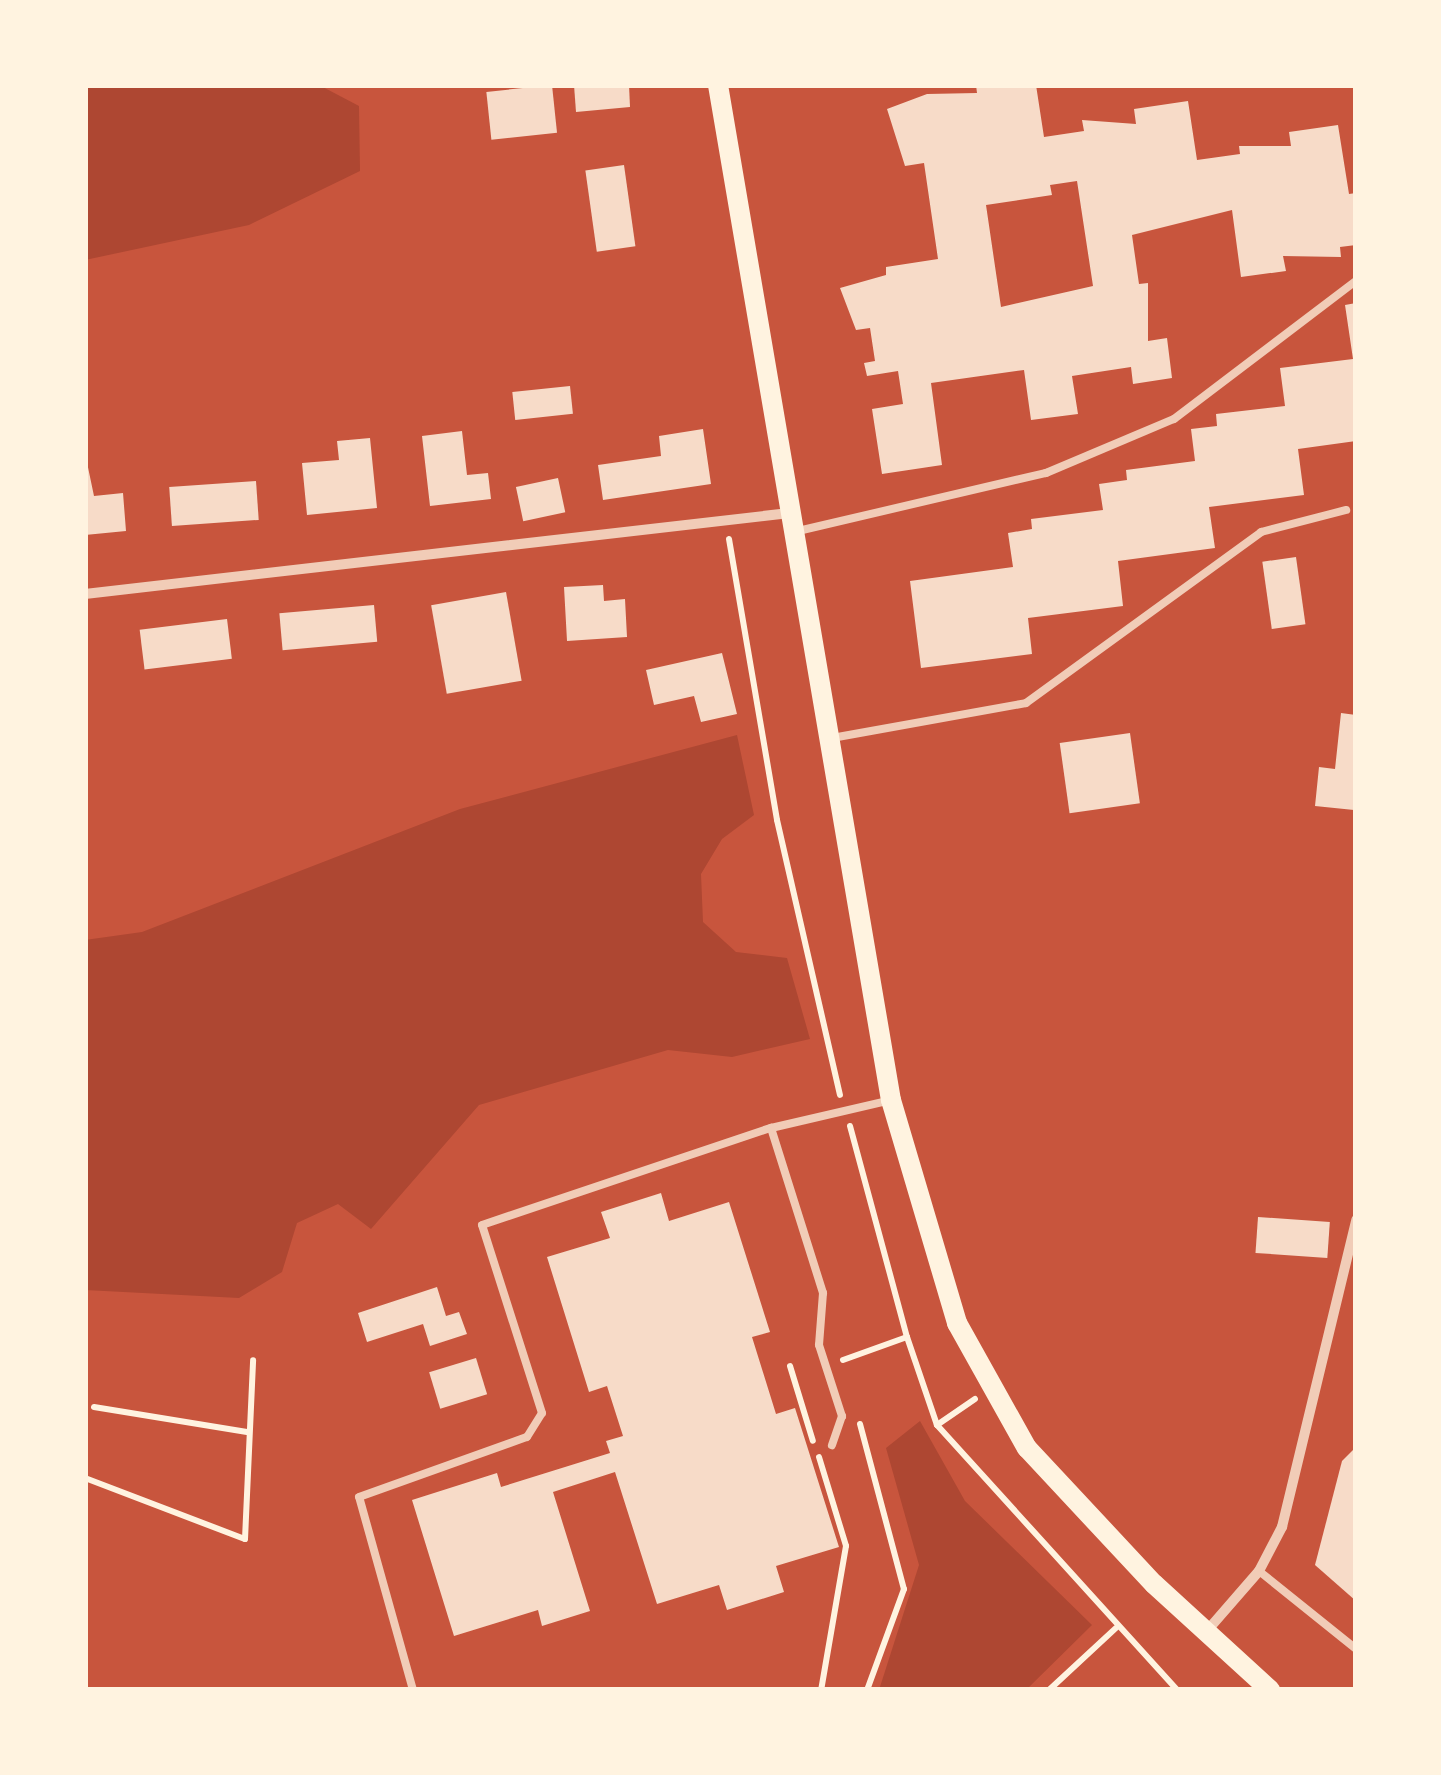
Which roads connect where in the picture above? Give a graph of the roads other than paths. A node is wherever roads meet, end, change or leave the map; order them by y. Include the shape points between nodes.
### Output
1 (718, 85) edge
2 (1356, 281) edge
3 (1346, 510) dead end
4 (789, 523) junction
5 (85, 594) edge
6 (828, 738) junction
7 (891, 1100) junction
8 (771, 1128) junction
9 (1356, 1220) edge
10 (832, 1445) dead end
11 (1260, 1571) junction
12 (1206, 1632) junction
13 (1356, 1649) edge
14 (1259, 1686) edge
15 (413, 1690) edge

1 - 4 main road
2 - 4 lane via 1174,419 1046,473
3 - 6 lane via 1261,532 1026,703
4 - 5 street
4 - 6 main road
6 - 7 main road
7 - 8 lane
7 - 12 main road via 957,1323 990,1389 1028,1448
8 - 10 lane via 823,1293 819,1345 842,1416
8 - 15 lane via 482,1225 542,1413 527,1437 359,1498
9 - 11 street via 1282,1527
11 - 12 street
11 - 13 lane
12 - 14 main road

